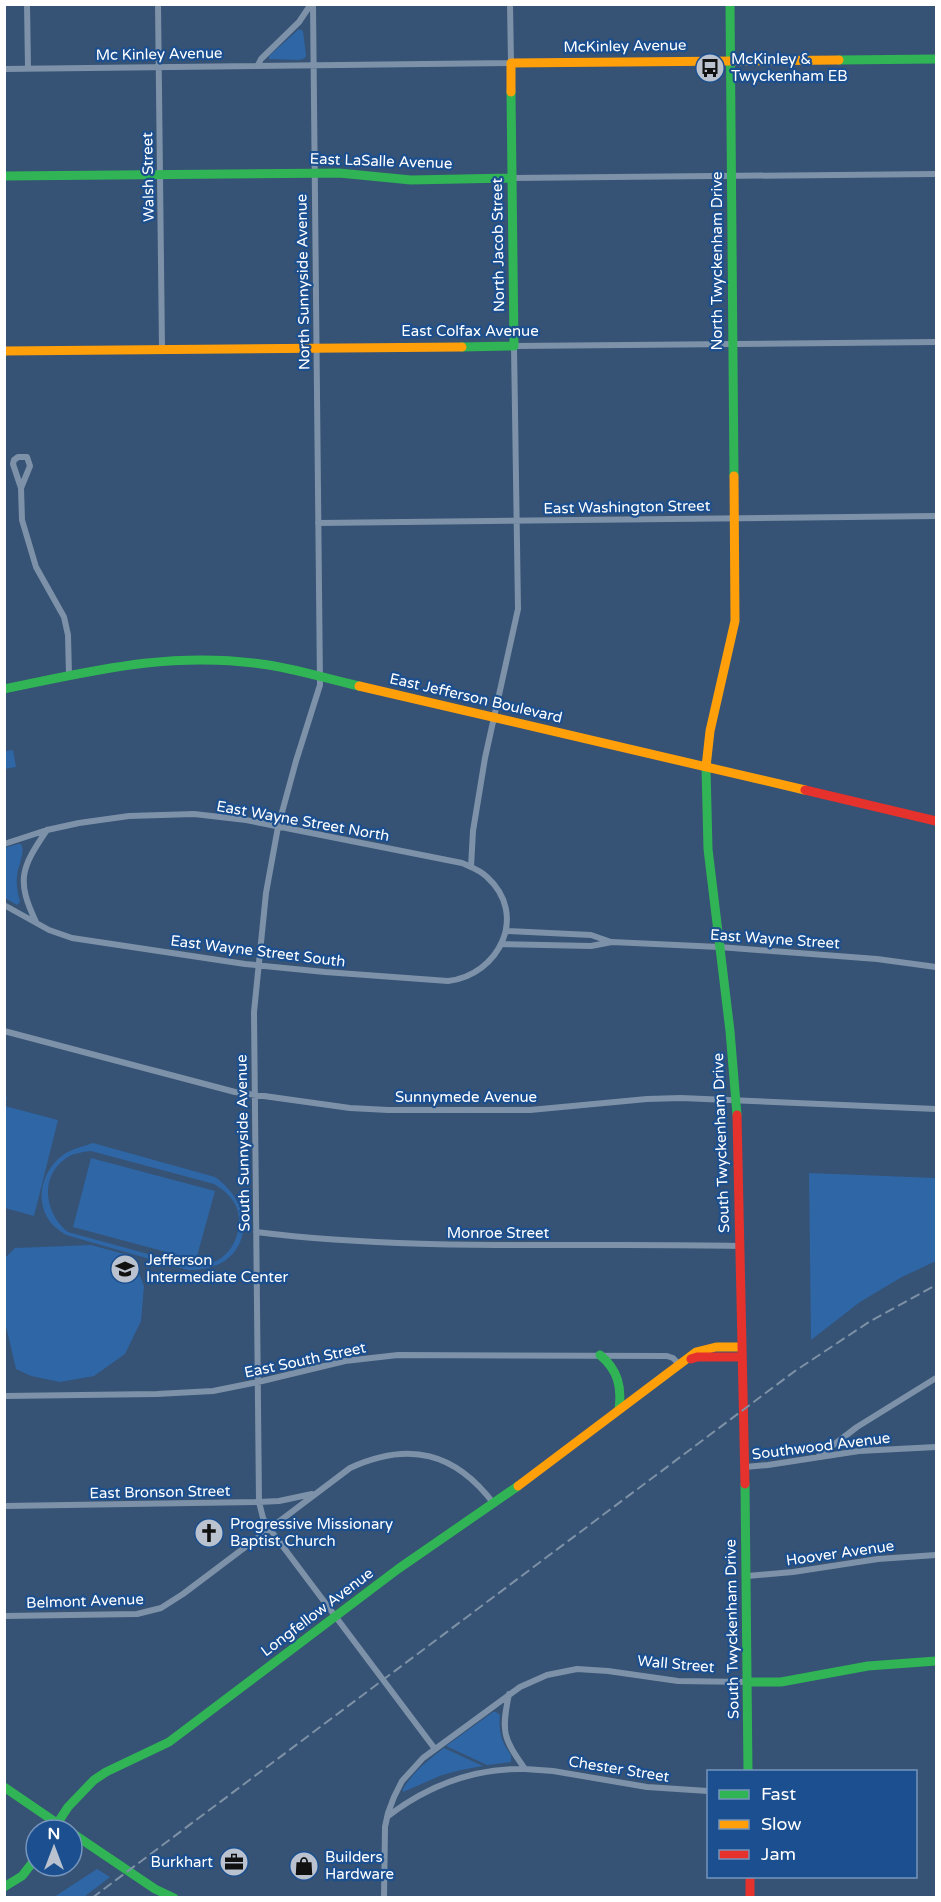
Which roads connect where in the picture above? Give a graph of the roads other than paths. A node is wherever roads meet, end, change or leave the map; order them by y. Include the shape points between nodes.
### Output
1 (27, 4) edge
2 (158, 4) edge
3 (312, 4) edge
4 (510, 4) edge
5 (730, 4) edge
6 (936, 59) edge
7 (731, 60) junction
8 (511, 63) junction
9 (314, 64) junction
10 (258, 65) junction
11 (159, 66) junction
12 (28, 68) junction
13 (4, 69) edge
14 (314, 173) junction
15 (936, 174) edge
16 (160, 175) junction
17 (4, 176) edge
18 (732, 177) junction
19 (512, 178) junction
20 (936, 342) edge
21 (733, 344) junction
22 (514, 346) junction
23 (316, 348) junction
24 (162, 349) junction
25 (4, 351) edge
26 (21, 488) junction
27 (936, 516) edge
28 (735, 518) junction
29 (516, 520) junction
30 (318, 523) junction
31 (69, 675) junction
32 (320, 677) junction
33 (4, 689) edge
34 (494, 718) junction
35 (707, 768) junction
36 (936, 821) edge
37 (278, 827) junction
38 (47, 830) junction
39 (4, 844) edge
40 (471, 867) junction
41 (4, 905) edge
42 (37, 924) junction
43 (506, 931) junction
44 (612, 942) junction
45 (502, 944) junction
46 (719, 947) junction
47 (258, 965) junction
48 (936, 967) edge
49 (4, 1031) edge
50 (254, 1096) junction
51 (737, 1100) junction
52 (936, 1109) edge
53 (256, 1232) junction
54 (740, 1246) junction
55 (741, 1347) junction
56 (600, 1355) junction
57 (742, 1357) junction
58 (682, 1363) junction
59 (936, 1378) edge
60 (258, 1382) junction
61 (4, 1396) edge
62 (619, 1409) junction
63 (936, 1447) edge
64 (818, 1457) junction
65 (745, 1467) junction
66 (316, 1493) junction
67 (259, 1502) junction
68 (494, 1504) junction
69 (4, 1506) edge
70 (269, 1528) junction
71 (936, 1555) edge
72 (747, 1576) junction
73 (4, 1616) edge
74 (335, 1617) junction
75 (936, 1661) edge
76 (747, 1682) junction
77 (509, 1694) junction
78 (435, 1749) junction
79 (525, 1769) junction
80 (748, 1770) edge
81 (4, 1787) edge
82 (707, 1791) edge
83 (387, 1816) junction
84 (44, 1818) edge
85 (62, 1818) edge
86 (84, 1841) edge
87 (24, 1873) edge
88 (750, 1878) edge
89 (4, 1887) edge
90 (174, 1898) edge
91 (384, 1898) edge
92 (750, 1898) edge

1 - 12 street
2 - 11 street, Walsh Street
3 - 9 street, North Sunnyside Avenue
3 - 10 street
4 - 8 street, North Jacob Street
5 - 7 street, North Twyckenham Drive
6 - 7 street, McKinley Avenue
7 - 8 street, McKinley Avenue
7 - 18 street, North Twyckenham Drive
8 - 9 street, McKinley Avenue
8 - 19 street, North Jacob Street
9 - 10 street, Mc Kinley Avenue
9 - 14 street, North Sunnyside Avenue
10 - 11 street, Mc Kinley Avenue
11 - 12 street, Mc Kinley Avenue
11 - 16 street, Walsh Street
12 - 13 street, Mc Kinley Avenue
14 - 16 street, East LaSalle Avenue
14 - 19 street, East LaSalle Avenue via 405,180
14 - 23 street, North Sunnyside Avenue
15 - 18 street, East LaSalle Avenue
16 - 17 street, East LaSalle Avenue
16 - 24 street, Walsh Street
18 - 19 street, East LaSalle Avenue
18 - 21 street, North Twyckenham Drive
19 - 22 street, North Jacob Street
20 - 21 street, East Colfax Avenue
21 - 22 street, East Colfax Avenue
21 - 28 street, North Twyckenham Drive
22 - 23 street, East Colfax Avenue
22 - 29 street, North Jacob Street
23 - 24 street, East Colfax Avenue
23 - 30 street, North Sunnyside Avenue
24 - 25 street, East Colfax Avenue
26 - 26 street via 30,466 27,457 18,457 13,464
26 - 31 street via 22,520 31,553 64,617
27 - 28 street, East Washington Street
28 - 29 street, East Washington Street
28 - 35 street, South Twyckenham Drive via 735,621 710,731
29 - 30 street, East Washington Street
29 - 34 street, North Jacob Street via 517,616
30 - 32 street, South Sunnyside Avenue
31 - 32 street, East Jefferson Boulevard via 129,664 223,660
31 - 33 street, East Jefferson Boulevard
32 - 34 street, East Jefferson Boulevard
32 - 37 street, South Sunnyside Avenue via 320,691
34 - 35 street, East Jefferson Boulevard
34 - 40 street, North Jacob Street via 474,821
35 - 36 street, East Jefferson Boulevard
35 - 46 street, South Twyckenham Drive via 708,849
37 - 38 street, East Wayne Street North via 221,816 172,814 108,818
37 - 40 street, East Wayne Street North
37 - 47 street, South Sunnyside Avenue
38 - 39 street, East Wayne Street North
38 - 42 street via 31,854 23,881 27,903
40 - 43 street, East Wayne Street North via 487,877 500,894 507,915
41 - 42 street, East Wayne Street South
42 - 47 street, East Wayne Street South via 72,938
43 - 44 street, East Wayne Street via 591,935
43 - 45 street, East Wayne Street North
44 - 45 street, East Wayne Street via 591,946
44 - 46 street, East Wayne Street
45 - 47 street, East Wayne Street South via 476,972 448,981
46 - 48 street, East Wayne Street
46 - 51 street, South Twyckenham Drive
47 - 50 street, South Sunnyside Avenue via 253,1030
49 - 50 street, Sunnymede Avenue
50 - 51 street, Sunnymede Avenue via 388,1110 530,1110 647,1099
50 - 53 street, South Sunnyside Avenue
51 - 52 street, Sunnymede Avenue
51 - 54 street, South Twyckenham Drive
53 - 54 street, Monroe Street via 416,1245
53 - 60 street, South Sunnyside Avenue
54 - 55 street, South Twyckenham Drive
55 - 57 street, South Twyckenham Drive
55 - 58 street, Longfellow Avenue via 706,1348
56 - 58 street, East South Street via 667,1356
56 - 60 street, East South Street via 398,1355 345,1360
56 - 62 street via 618,1373
57 - 58 street, Longfellow Avenue via 697,1358
57 - 65 street, South Twyckenham Drive
58 - 62 street, Longfellow Avenue
59 - 64 street via 857,1427
60 - 61 street, East South Street via 190,1394
60 - 67 street, South Sunnyside Avenue
62 - 68 street, Longfellow Avenue
63 - 64 street, Southwood Avenue
64 - 65 street, Southwood Avenue
65 - 72 street, South Twyckenham Drive
66 - 67 street, East Bronson Street
66 - 68 street, Belmont Avenue via 368,1460 405,1454 435,1458 454,1466 474,1480
66 - 70 street, Belmont Avenue
67 - 69 street, East Bronson Street
67 - 70 street, South Sunnyside Avenue
68 - 74 street, Longfellow Avenue
70 - 73 street, Belmont Avenue via 178,1598 152,1611
70 - 74 street, South Sunnyside Avenue
71 - 72 street, Hoover Avenue
72 - 76 street, South Twyckenham Drive
74 - 78 street, South Sunnyside Avenue
74 - 85 street, Longfellow Avenue via 169,1742 94,1780
75 - 76 street, Wall Street via 868,1666 781,1682
76 - 77 street, Wall Street via 678,1681 577,1669 547,1675
76 - 80 street, South Twyckenham Drive
77 - 78 street, Wall Street
77 - 79 street via 504,1730 510,1748
78 - 83 street, Wall Street via 402,1781
79 - 82 street, Chester Street via 646,1787
79 - 83 street, Chester Street via 487,1772 437,1786
81 - 84 street
83 - 91 street, Wall Street
86 - 90 street
87 - 89 street
88 - 92 street

